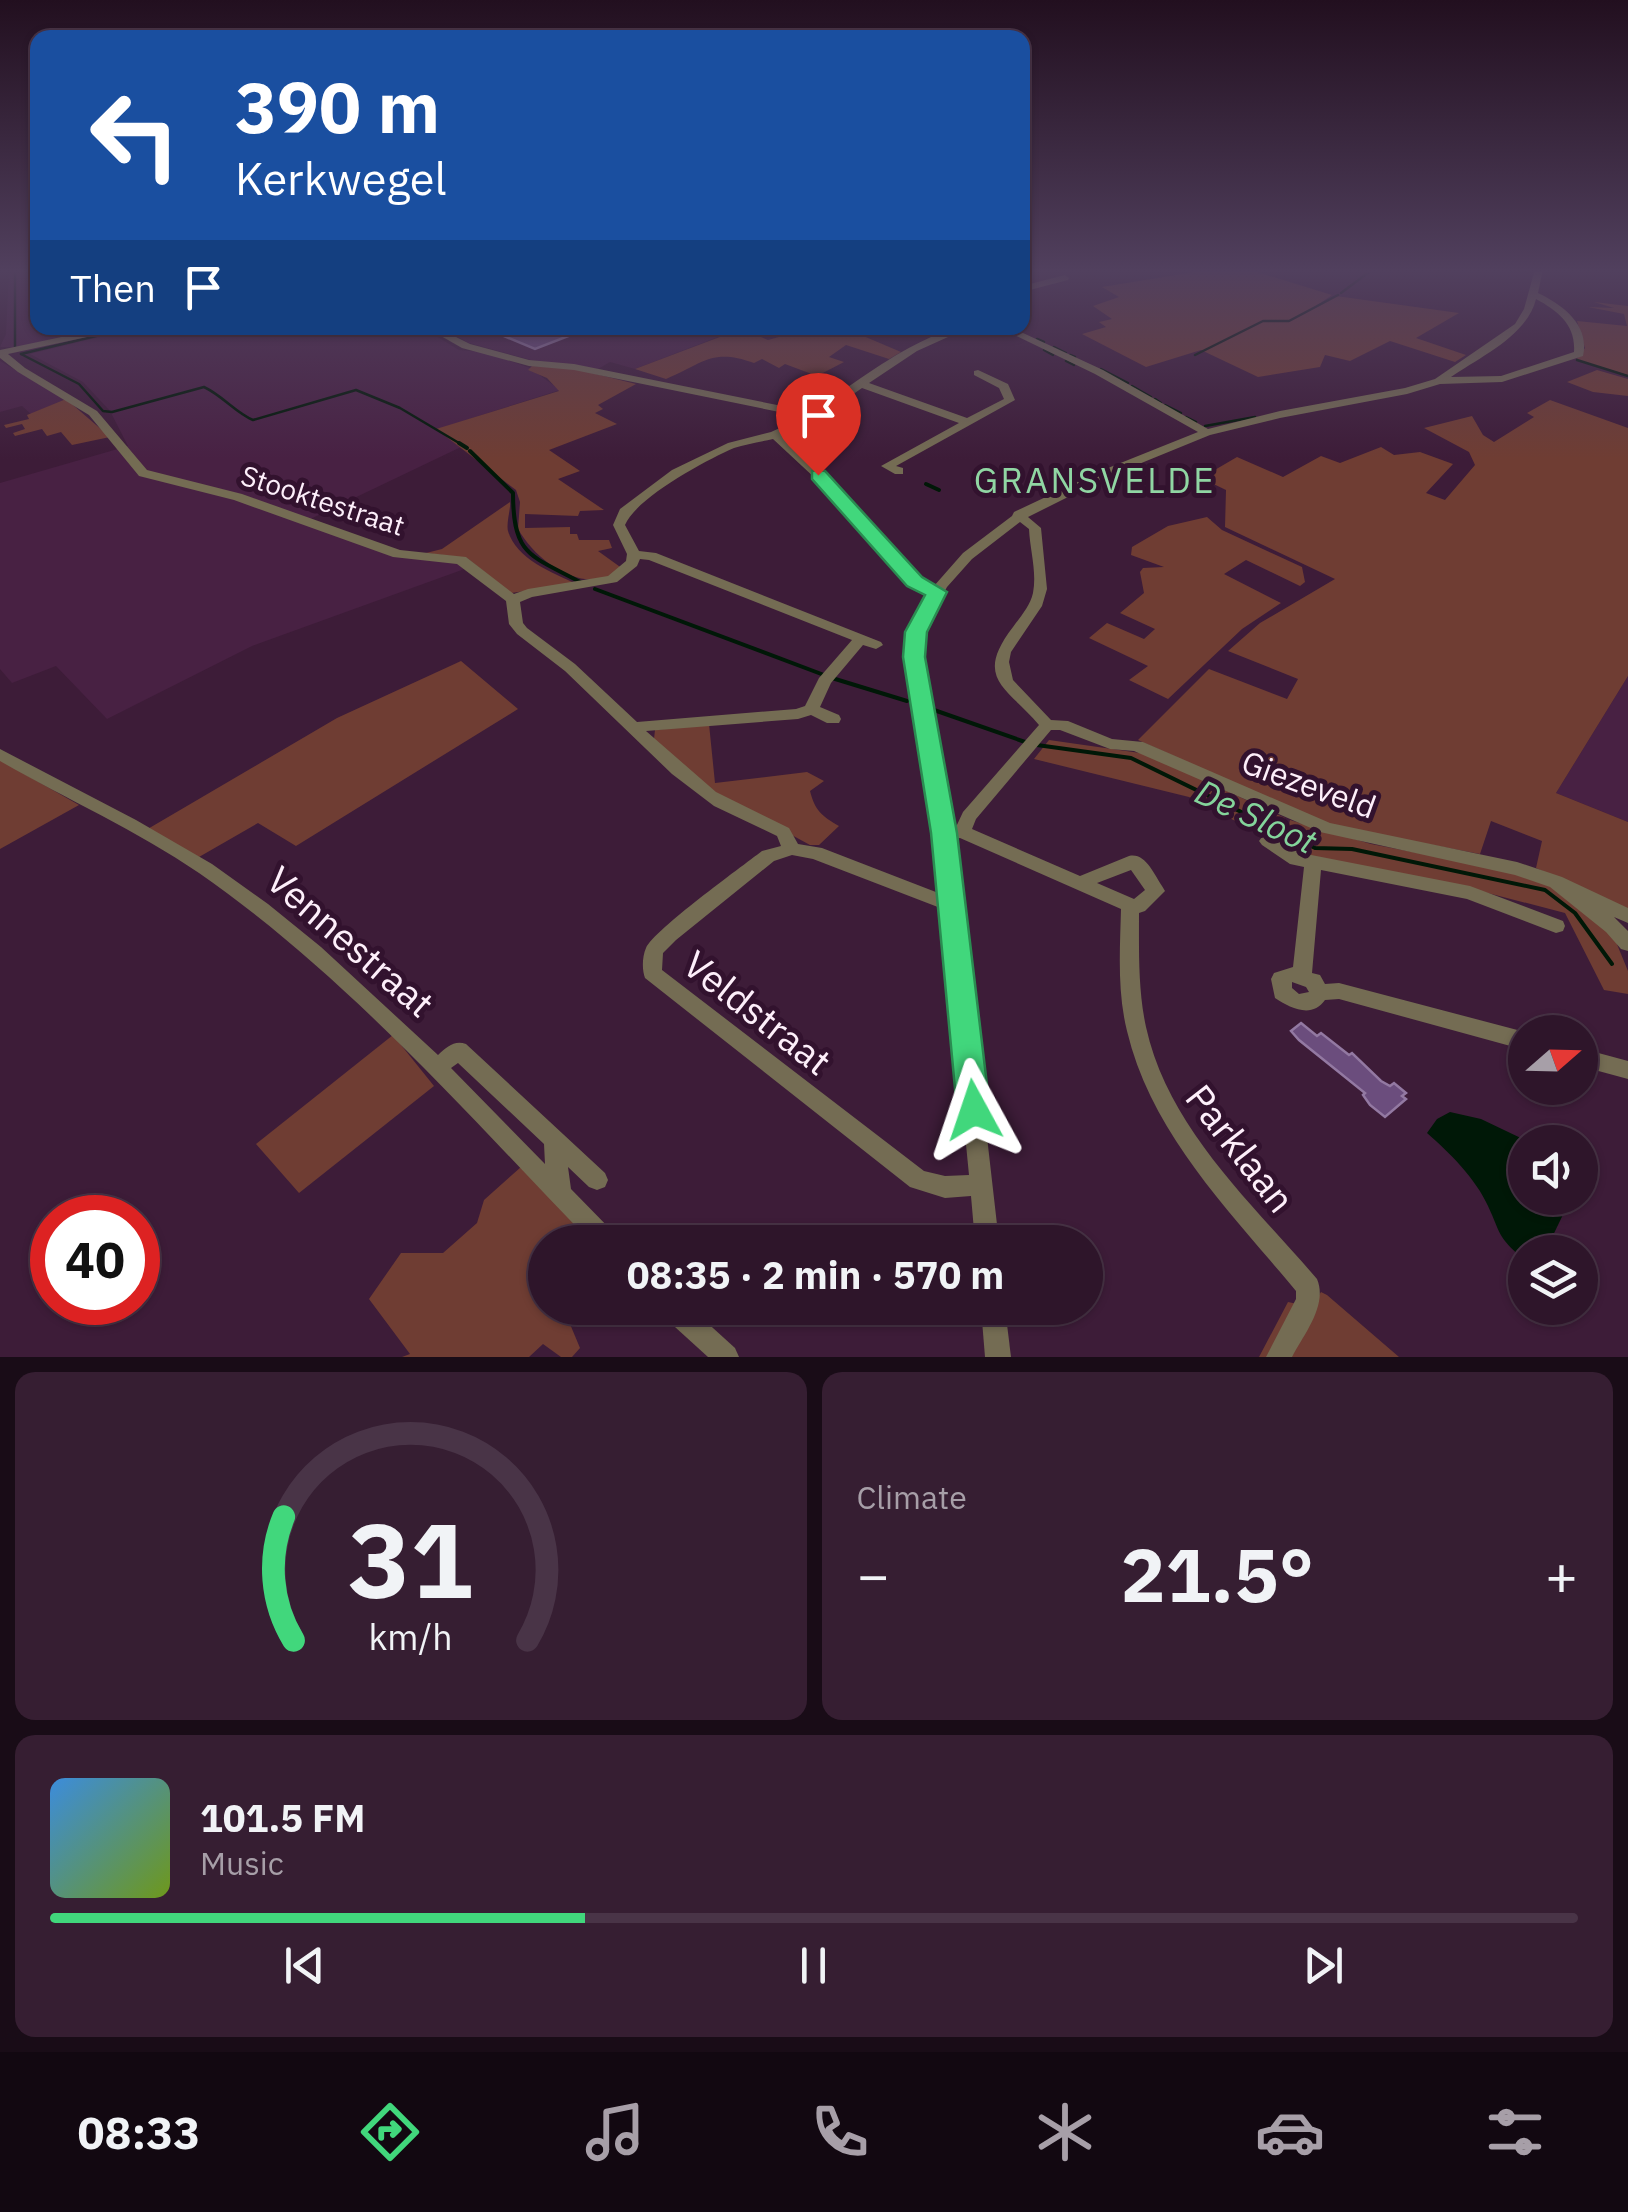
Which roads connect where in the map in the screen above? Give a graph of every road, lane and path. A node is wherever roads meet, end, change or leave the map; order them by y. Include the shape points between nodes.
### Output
1 (1510, 332) edge
2 (1578, 332) edge
3 (84, 335) edge
4 (445, 335) edge
5 (946, 335) edge
6 (1020, 335) edge
7 (0, 354) edge
8 (978, 373) dead end
9 (1439, 380) junction
10 (864, 385) junction
11 (815, 416) junction
12 (968, 422) junction
13 (1206, 432) junction
14 (775, 436) junction
15 (898, 472) dead end
16 (1018, 515) junction
17 (634, 554) junction
18 (936, 592) junction
19 (513, 600) junction
20 (860, 640) junction
21 (876, 645) dead end
22 (810, 708) junction
23 (833, 719) dead end
24 (1046, 724) junction
25 (637, 728) junction
26 (0, 754) edge
27 (953, 833) junction
28 (1268, 841) dead end
29 (792, 849) junction
30 (1313, 864) junction
31 (1082, 882) junction
32 (1556, 882) junction
33 (952, 905) junction
34 (1130, 906) junction
35 (1628, 916) edge
36 (1556, 926) dead end
37 (1628, 944) edge
38 (1508, 1036) edge
39 (1598, 1062) edge
40 (438, 1067) junction
41 (1628, 1070) edge
42 (522, 1109) junction
43 (496, 1130) junction
44 (554, 1140) junction
45 (597, 1180) dead end
46 (981, 1185) junction
47 (560, 1196) junction
48 (590, 1225) edge
49 (985, 1225) edge
50 (691, 1325) edge
51 (995, 1325) edge
52 (726, 1357) edge
53 (998, 1357) edge
54 (1279, 1357) edge

1 - 9 street
2 - 9 street via 1579,354 1502,379
3 - 7 street
4 - 11 street via 529,363
5 - 10 street via 913,349
6 - 13 street
7 - 19 street, Stooktestraat via 93,413 143,473 238,497 398,554 461,560
8 - 12 street via 1004,386 1010,400
9 - 13 street
10 - 11 street
10 - 12 street
11 - 14 street
12 - 15 street via 887,466
13 - 16 street
14 - 17 street via 732,445 676,472 631,506 619,526
14 - 18 street via 835,490 914,581
16 - 18 street
16 - 24 street via 1035,528 1040,595 1000,667 1008,686
17 - 19 street via 623,573
17 - 20 street
18 - 27 street via 916,632 914,657
19 - 25 street via 516,624
20 - 21 street
20 - 22 street via 826,677
22 - 23 street
22 - 25 street
24 - 27 street
24 - 32 street, Giezeveld via 1137,746 1326,828
25 - 29 street via 701,789 784,832
26 - 40 street, Vennestraat via 205,868 336,972
27 - 31 street
27 - 33 street
28 - 30 street, Giezeveld
29 - 33 street
29 - 46 street, Veldstraat via 768,856 669,935 654,950 652,973 918,1180 945,1188
30 - 36 street, Giezeveld via 1470,894
30 - 38 street via 1302,974 1281,979 1286,997 1308,1004 1319,993 1339,991
31 - 34 street
31 - 34 street, Parklaan via 1135,861 1156,891
32 - 35 street, Giezeveld
32 - 37 street, Giezeveld
33 - 46 street
34 - 54 street, Parklaan via 1130,1008 1156,1094 1200,1162 1308,1287 1308,1301
39 - 41 street
40 - 42 street via 459,1050
40 - 43 street, Vennestraat
42 - 43 street
42 - 44 street
43 - 47 street, Vennestraat
44 - 45 street
44 - 47 street
46 - 49 street
47 - 48 street, Vennestraat
50 - 52 street
51 - 53 street

